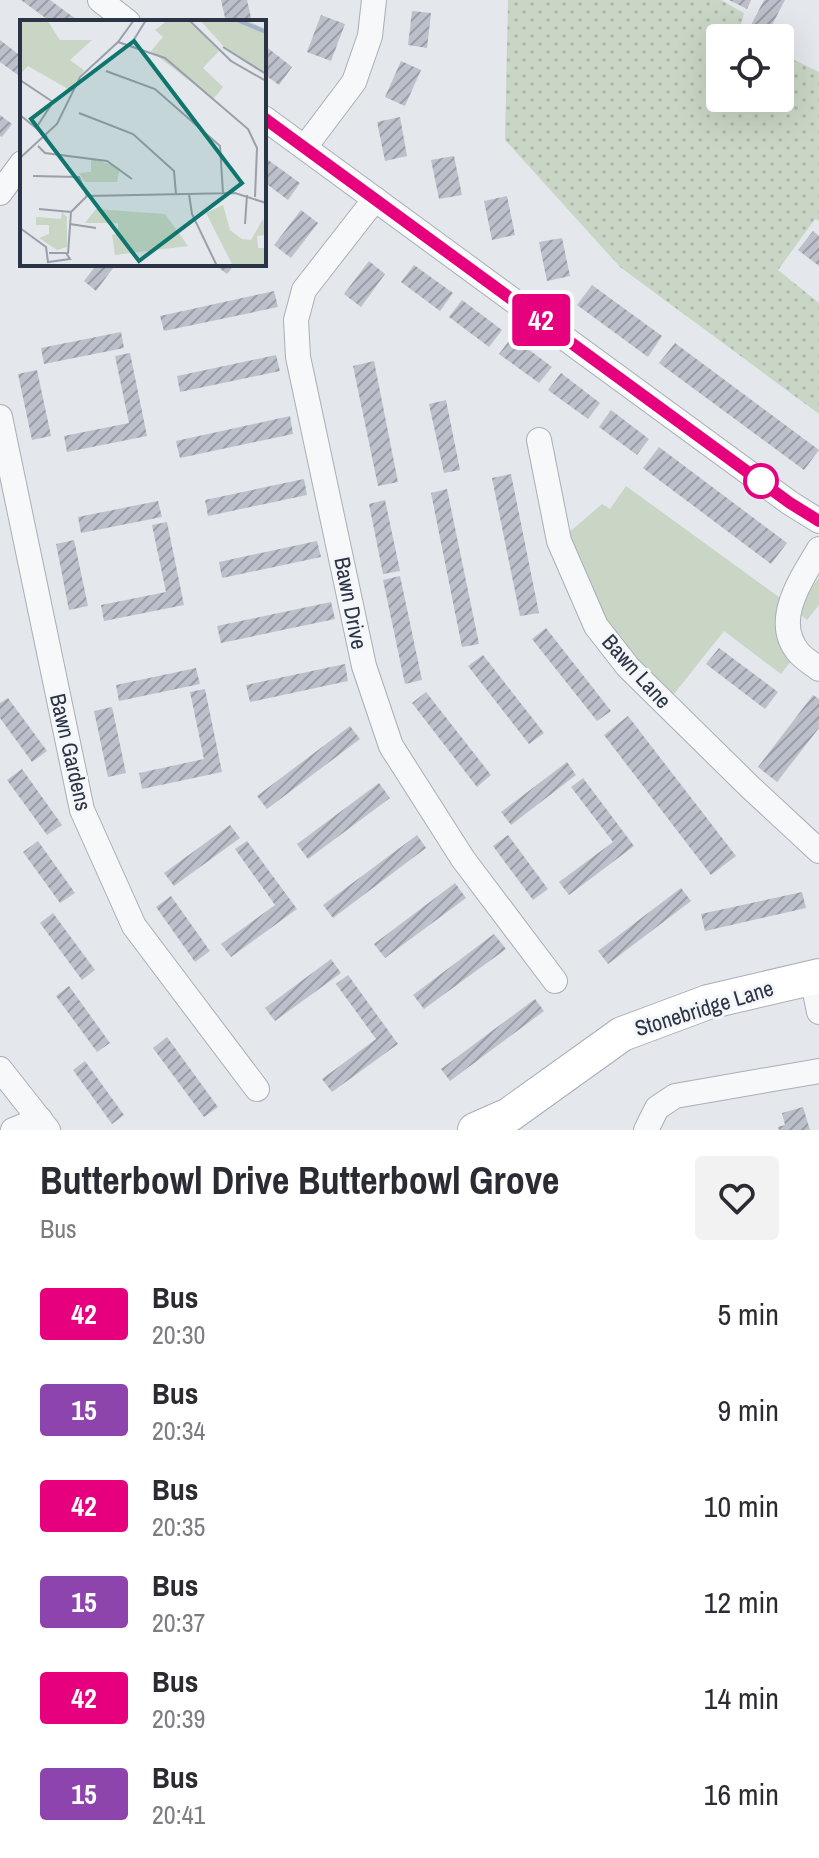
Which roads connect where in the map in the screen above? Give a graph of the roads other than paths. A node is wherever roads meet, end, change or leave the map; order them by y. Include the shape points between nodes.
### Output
1 (100, 0) edge
2 (374, 0) edge
3 (125, 20) edge
4 (266, 119) edge
5 (305, 147) junction
6 (20, 166) edge
7 (0, 193) edge
8 (375, 199) junction
9 (0, 417) edge
10 (539, 440) dead end
11 (819, 521) edge
12 (819, 549) edge
13 (819, 669) edge
14 (819, 851) edge
15 (816, 977) edge
16 (555, 981) dead end
17 (819, 1012) edge
18 (0, 1069) edge
19 (819, 1071) edge
20 (257, 1089) dead end
21 (44, 1124) edge
22 (13, 1130) edge
23 (475, 1130) edge
24 (646, 1130) edge

1 - 3 street
2 - 5 street via 370,36 354,82
4 - 5 street
5 - 8 street
6 - 7 street
8 - 11 street
8 - 16 street, Bawn Drive via 304,290 296,320 298,357 364,666 391,746 463,859
9 - 20 street, Bawn Gardens via 82,810 134,926
10 - 14 street, Bawn Lane via 559,541 596,626 628,667
12 - 13 street via 790,605 788,632 798,652
15 - 17 street
15 - 23 street, Stonebridge Lane via 708,1002 622,1034 509,1115
18 - 21 street
19 - 24 street via 675,1096 657,1108
21 - 22 street

